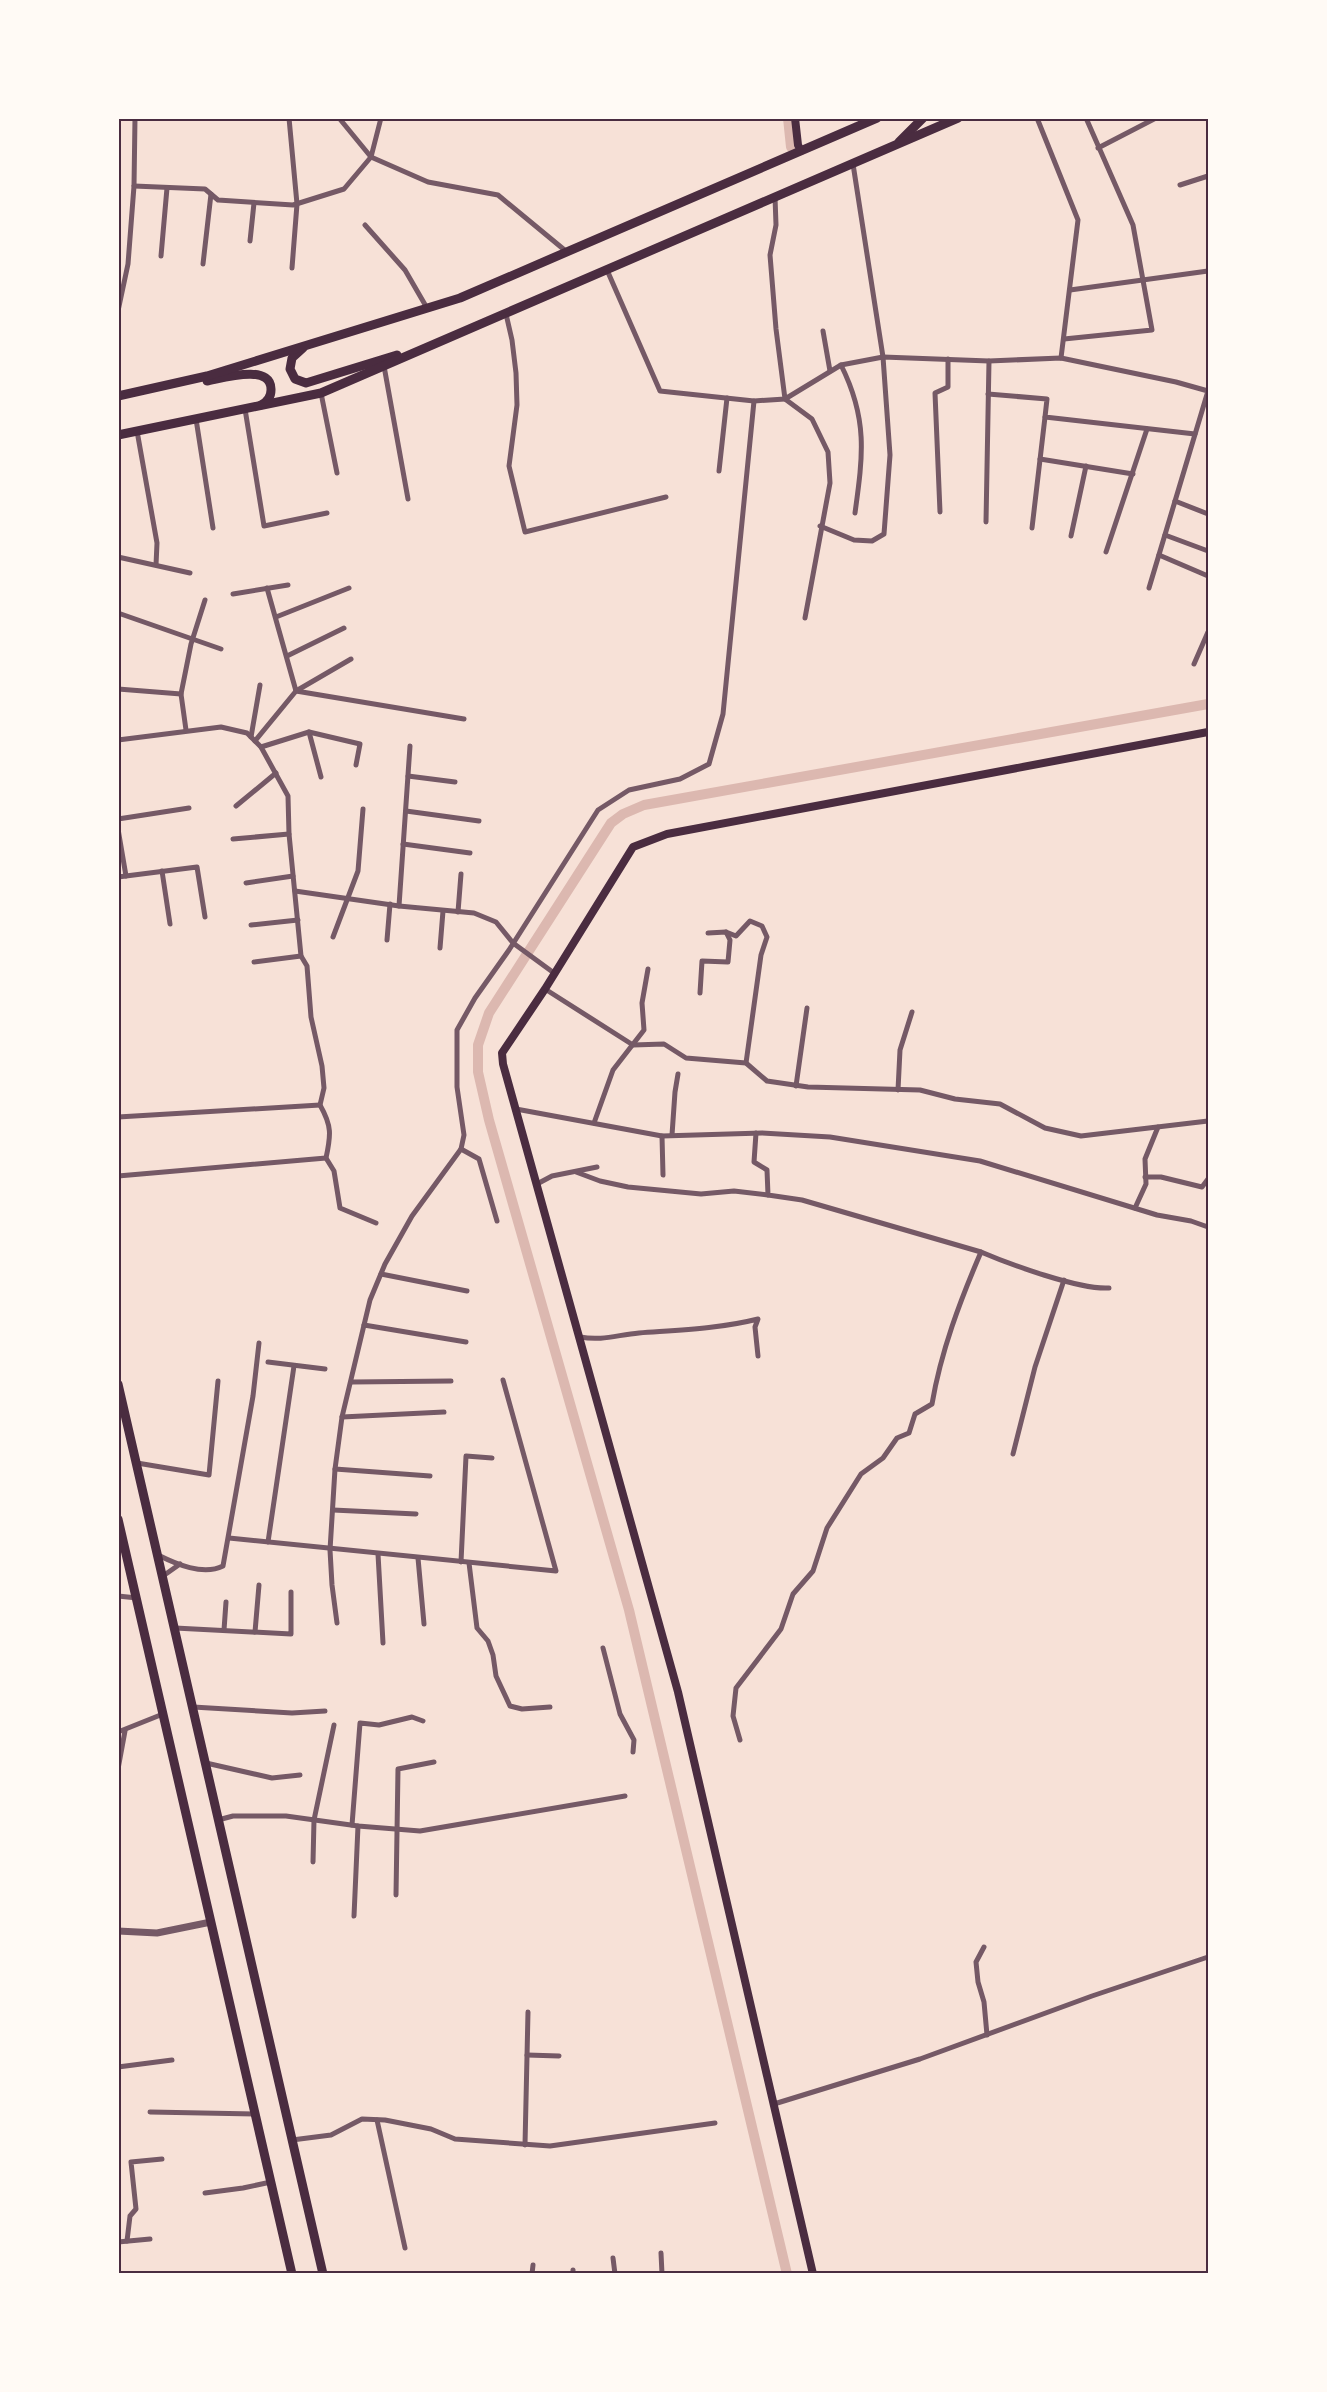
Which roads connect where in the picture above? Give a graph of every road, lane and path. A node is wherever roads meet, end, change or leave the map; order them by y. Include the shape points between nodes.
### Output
1 (135, 118) edge
2 (289, 118) edge
3 (339, 118) edge
4 (381, 118) edge
5 (795, 118) edge
6 (877, 118) edge
7 (923, 118) edge
8 (958, 118) edge
9 (1037, 118) edge
10 (1086, 118) edge
11 (1156, 118) edge
12 (895, 146) junction
13 (1098, 148) junction
14 (801, 151) junction
15 (371, 157) junction
16 (853, 164) junction
17 (1209, 176) edge
18 (1180, 185) dead end
19 (134, 186) junction
20 (167, 188) junction
21 (211, 194) junction
22 (775, 197) junction
23 (254, 203) junction
24 (297, 204) junction
25 (365, 225) dead end
26 (250, 241) dead end
27 (567, 252) junction
28 (161, 256) dead end
29 (203, 264) dead end
30 (292, 268) dead end
31 (607, 270) junction
32 (1209, 271) edge
33 (1144, 280) junction
34 (1070, 290) junction
35 (427, 308) junction
36 (118, 311) edge
37 (506, 314) junction
38 (824, 331) dead end
39 (453, 336) junction
40 (1064, 339) junction
41 (310, 344) junction
42 (883, 357) junction
43 (1061, 358) junction
44 (948, 359) junction
45 (989, 361) junction
46 (841, 365) junction
47 (384, 366) junction
48 (830, 371) junction
49 (147, 390) junction
50 (1208, 391) edge
51 (321, 393) junction
52 (988, 394) junction
53 (118, 396) edge
54 (727, 398) junction
55 (785, 399) junction
56 (754, 401) junction
57 (255, 407) junction
58 (245, 409) junction
59 (1045, 417) junction
60 (196, 419) junction
61 (1147, 429) junction
62 (137, 431) junction
63 (1195, 434) junction
64 (118, 435) edge
65 (1040, 459) junction
66 (1086, 466) junction
67 (719, 471) dead end
68 (337, 473) dead end
69 (1133, 474) junction
70 (666, 497) dead end
71 (408, 499) dead end
72 (1175, 501) junction
73 (940, 512) dead end
74 (327, 513) dead end
75 (855, 513) dead end
76 (1209, 514) edge
77 (986, 522) dead end
78 (820, 526) junction
79 (213, 528) dead end
80 (1032, 528) dead end
81 (1165, 535) junction
82 (1071, 536) dead end
83 (1209, 551) edge
84 (1106, 552) dead end
85 (1159, 555) junction
86 (118, 557) edge
87 (156, 565) junction
88 (190, 573) dead end
89 (1209, 576) edge
90 (288, 585) dead end
91 (267, 588) junction
92 (349, 588) dead end
93 (1149, 588) dead end
94 (233, 594) dead end
95 (205, 600) dead end
96 (118, 613) edge
97 (276, 617) junction
98 (805, 618) dead end
99 (345, 628) dead end
100 (1209, 632) edge
101 (193, 639) junction
102 (221, 649) dead end
103 (287, 656) junction
104 (351, 659) dead end
105 (1194, 663) dead end
106 (260, 685) dead end
107 (118, 689) edge
108 (296, 690) junction
109 (181, 694) junction
110 (464, 719) dead end
111 (186, 730) junction
112 (309, 732) junction
113 (1209, 732) edge
114 (253, 739) junction
115 (118, 741) edge
116 (410, 746) dead end
117 (261, 747) junction
118 (356, 765) dead end
119 (276, 773) junction
120 (408, 776) junction
121 (321, 777) dead end
122 (455, 782) dead end
123 (236, 806) dead end
124 (189, 808) dead end
125 (363, 809) dead end
126 (406, 811) junction
127 (118, 819) edge
128 (479, 822) dead end
129 (118, 829) edge
130 (289, 834) junction
131 (233, 839) dead end
132 (403, 844) junction
133 (470, 854) dead end
134 (162, 871) junction
135 (461, 874) dead end
136 (126, 876) junction
137 (293, 876) junction
138 (118, 877) edge
139 (246, 882) dead end
140 (295, 891) junction
141 (347, 899) junction
142 (390, 904) junction
143 (399, 906) junction
144 (443, 911) junction
145 (458, 912) junction
146 (205, 917) dead end
147 (298, 920) junction
148 (170, 924) dead end
149 (251, 925) dead end
150 (726, 932) junction
151 (708, 933) dead end
152 (333, 937) dead end
153 (387, 940) dead end
154 (513, 943) junction
155 (440, 948) dead end
156 (301, 956) junction
157 (254, 962) dead end
158 (648, 969) dead end
159 (555, 973) junction
160 (545, 989) junction
161 (700, 993) dead end
162 (807, 1008) dead end
163 (912, 1012) dead end
164 (633, 1045) junction
165 (746, 1063) junction
166 (678, 1074) dead end
167 (796, 1086) junction
168 (898, 1090) junction
169 (320, 1105) junction
170 (516, 1109) junction
171 (118, 1117) edge
172 (1209, 1121) edge
173 (594, 1123) junction
174 (1158, 1127) junction
175 (756, 1133) junction
176 (672, 1135) junction
177 (662, 1136) junction
178 (461, 1149) junction
179 (326, 1158) junction
180 (597, 1167) dead end
181 (576, 1172) junction
182 (663, 1175) dead end
183 (118, 1176) edge
184 (1145, 1178) junction
185 (1209, 1179) edge
186 (537, 1184) junction
187 (768, 1195) junction
188 (1135, 1208) junction
189 (497, 1221) dead end
190 (376, 1222) dead end
191 (1209, 1227) edge
192 (981, 1252) junction
193 (381, 1274) junction
194 (1064, 1280) junction
195 (1109, 1288) dead end
196 (467, 1291) dead end
197 (364, 1325) junction
198 (580, 1337) junction
199 (466, 1342) dead end
200 (259, 1343) dead end
201 (758, 1356) dead end
202 (268, 1362) dead end
203 (294, 1365) junction
204 (325, 1369) dead end
205 (503, 1380) dead end
206 (218, 1381) dead end
207 (451, 1381) dead end
208 (352, 1382) junction
209 (118, 1384) edge
210 (444, 1412) dead end
211 (342, 1417) junction
212 (1012, 1454) dead end
213 (492, 1458) dead end
214 (137, 1463) junction
215 (335, 1469) junction
216 (430, 1476) dead end
217 (333, 1510) junction
218 (416, 1514) dead end
219 (118, 1519) edge
220 (229, 1538) junction
221 (268, 1542) junction
222 (330, 1550) junction
223 (378, 1554) junction
224 (158, 1555) junction
225 (418, 1558) junction
226 (461, 1562) junction
227 (469, 1563) junction
228 (180, 1564) junction
229 (163, 1576) junction
230 (259, 1584) dead end
231 (291, 1592) dead end
232 (118, 1596) edge
233 (137, 1598) junction
234 (226, 1602) dead end
235 (337, 1623) dead end
236 (424, 1624) dead end
237 (174, 1628) junction
238 (224, 1630) junction
239 (255, 1632) junction
240 (383, 1643) dead end
241 (603, 1648) dead end
242 (193, 1707) junction
243 (550, 1707) dead end
244 (325, 1711) dead end
245 (163, 1714) junction
246 (423, 1721) dead end
247 (334, 1725) dead end
248 (122, 1732) edge
249 (740, 1740) dead end
250 (633, 1752) dead end
251 (434, 1762) dead end
252 (206, 1763) junction
253 (118, 1769) edge
254 (300, 1775) dead end
255 (625, 1796) dead end
256 (218, 1820) junction
257 (314, 1820) junction
258 (355, 1825) junction
259 (397, 1830) junction
260 (313, 1862) dead end
261 (396, 1895) dead end
262 (354, 1916) dead end
263 (211, 1922) junction
264 (118, 1931) edge
265 (984, 1947) dead end
266 (1209, 1957) edge
267 (528, 2012) dead end
268 (987, 2035) junction
269 (527, 2055) junction
270 (559, 2056) dead end
271 (172, 2060) dead end
272 (118, 2067) edge
273 (774, 2104) junction
274 (150, 2112) dead end
275 (255, 2114) junction
276 (377, 2120) junction
277 (715, 2123) dead end
278 (292, 2140) junction
279 (525, 2145) junction
280 (162, 2159) dead end
281 (271, 2182) junction
282 (205, 2193) dead end
283 (150, 2239) dead end
284 (127, 2241) junction
285 (118, 2242) edge
286 (405, 2248) dead end
287 (662, 2253) dead end
288 (613, 2258) dead end
289 (533, 2265) dead end
290 (292, 2274) edge
291 (323, 2274) edge
292 (532, 2274) edge
293 (615, 2274) edge
294 (662, 2274) edge
295 (813, 2274) edge

1 - 19 street
2 - 24 street
3 - 15 street
4 - 15 street
5 - 14 main road
6 - 14 highway
7 - 12 highway
8 - 12 highway
9 - 34 street via 1078,220
10 - 13 street
11 - 13 street
12 - 16 highway
13 - 33 street via 1133,225
14 - 27 highway
15 - 24 street via 344,189
15 - 27 street via 428,182 498,195
16 - 22 highway
16 - 42 street
17 - 18 street
19 - 20 street
19 - 36 street via 128,264
20 - 21 street via 205,189
20 - 28 street
21 - 23 street via 218,200
21 - 29 street
22 - 31 highway
22 - 55 street via 776,225 770,255
23 - 24 street
23 - 26 street
24 - 30 street
25 - 35 street via 405,270
27 - 35 highway
31 - 37 highway
31 - 54 street via 660,392
32 - 33 street
33 - 34 street
33 - 40 street via 1152,330
34 - 40 street
35 - 41 highway
37 - 39 highway
37 - 70 street via 517,405 509,466 525,532
38 - 48 street
39 - 41 highway via 303,383 291,375 290,363
39 - 47 highway
40 - 43 street
41 - 49 highway
42 - 44 street
42 - 46 street
42 - 78 street via 890,455 884,534 872,541 854,540
43 - 45 street
43 - 50 street
44 - 45 street
44 - 73 street via 948,387 935,393
45 - 52 street
46 - 48 street
46 - 75 street via 856,405 863,446
47 - 51 highway
47 - 71 street
48 - 55 street
49 - 53 highway
49 - 57 highway via 257,374 267,379 271,392 266,402
50 - 63 street
51 - 57 highway
51 - 68 street
52 - 59 street via 1047,399
52 - 77 street
54 - 56 street
54 - 67 street
55 - 56 street
55 - 78 street via 812,419 828,452 830,483
56 - 154 street via 723,714 709,764 680,779 629,790 598,810
57 - 58 highway
58 - 60 highway
58 - 74 street via 264,526
59 - 61 street
59 - 65 street
60 - 62 highway
60 - 79 street
61 - 63 street
61 - 69 street
62 - 64 highway
62 - 87 street via 157,543
63 - 72 street
65 - 66 street
65 - 80 street
66 - 69 street
66 - 82 street
69 - 84 street
72 - 76 street
72 - 81 street
78 - 98 street
81 - 83 street
81 - 85 street
85 - 89 street
85 - 93 street
86 - 87 street
87 - 88 street
90 - 91 street
91 - 94 street
91 - 97 street
92 - 97 street
95 - 101 street
96 - 101 street
97 - 103 street
99 - 103 street
100 - 105 street
101 - 102 street
101 - 109 street
103 - 108 street
104 - 108 street
106 - 114 street
107 - 109 street
108 - 110 street
108 - 114 street
109 - 111 street
111 - 114 street via 221,727 247,733
111 - 115 street
112 - 117 street
112 - 118 street via 360,744
112 - 121 street
113 - 159 main road via 667,834 633,847
114 - 117 street
116 - 120 street
117 - 119 street
119 - 123 street
119 - 130 street via 288,796
120 - 122 street
120 - 126 street
124 - 127 street
125 - 141 street via 358,871
126 - 128 street
126 - 132 street
129 - 136 street
130 - 131 street
130 - 137 street
132 - 133 street
132 - 143 street
134 - 136 street
134 - 146 street via 197,867
134 - 148 street
135 - 145 street
136 - 138 street
137 - 139 street
137 - 140 street
140 - 141 street
140 - 147 street
141 - 142 street
141 - 152 street
142 - 143 street
142 - 153 street
143 - 144 street
144 - 145 street
144 - 155 street
145 - 154 street via 474,913 496,922
147 - 149 street
147 - 156 street
150 - 151 street
150 - 161 street via 730,940 728,962 702,960
150 - 165 street via 736,936 750,921 762,926 767,937
154 - 159 street
154 - 178 street via 457,1030 457,1087 465,1135
156 - 157 street
156 - 169 street via 307,966 310,1017 322,1066 324,1088
158 - 164 street via 642,1003 644,1030
159 - 160 main road
160 - 164 street
160 - 170 main road via 502,1053
162 - 167 street
163 - 168 street via 900,1050
164 - 165 street via 664,1044 686,1058
164 - 173 street via 614,1070
165 - 167 street via 767,1081
166 - 176 street
167 - 168 street
168 - 174 street via 1000,1104 1045,1128 1081,1136
169 - 171 street
169 - 179 street via 331,1134
170 - 173 street
170 - 186 main road
172 - 174 street
173 - 177 street
174 - 184 street via 1145,1159
175 - 176 street
175 - 187 street via 754,1162 767,1170
175 - 188 street via 862,1140 980,1161
176 - 177 street
177 - 182 street
178 - 189 street via 479,1159
178 - 193 street via 412,1216
179 - 183 street
179 - 190 street via 334,1171 340,1208
180 - 181 street
181 - 186 street via 552,1176
181 - 187 street via 628,1187
184 - 185 street via 1161,1177 1202,1188
184 - 188 street
186 - 198 main road
187 - 192 street via 802,1200
188 - 191 street
192 - 194 street
192 - 249 street via 959,1303 935,1380 932,1404 915,1414 909,1433 897,1438 883,1458 861,1474 827,1528 813,1570 793,1594 781,1629 736,1688 733,1716
193 - 196 street
193 - 197 street
194 - 195 street
194 - 212 street
197 - 199 street
197 - 208 street
198 - 201 street via 597,1340 689,1331 758,1319
198 - 273 main road via 678,1692
200 - 220 street
202 - 203 street
203 - 204 street
203 - 221 street
205 - 227 street via 556,1571
206 - 214 street via 209,1475
207 - 208 street
208 - 211 street
209 - 214 highway
210 - 211 street
211 - 215 street
213 - 226 street via 466,1456
214 - 224 highway
215 - 216 street
215 - 217 street
217 - 218 street
217 - 222 street
219 - 233 highway
220 - 221 street
220 - 228 street via 223,1566 214,1571
221 - 222 street
222 - 223 street
222 - 235 street
223 - 225 street
223 - 240 street
224 - 228 street
224 - 229 highway
225 - 226 street
225 - 236 street
226 - 227 street
227 - 243 street via 477,1628 488,1641 496,1676 510,1706
228 - 229 street
229 - 237 highway
230 - 239 street
231 - 239 street via 291,1634
232 - 233 street
233 - 245 highway
234 - 238 street
237 - 238 street
237 - 242 highway
238 - 239 street
241 - 250 street via 620,1714 634,1740
242 - 244 street
242 - 252 highway
245 - 248 street
245 - 263 highway
246 - 258 street via 412,1717 379,1725 360,1723
247 - 257 street
248 - 253 street
251 - 259 street via 398,1769
252 - 254 street via 272,1779
252 - 256 highway
255 - 259 street via 420,1831
256 - 257 street via 233,1816
256 - 278 highway
257 - 258 street
257 - 260 street
258 - 259 street
258 - 262 street
259 - 261 street
263 - 264 street via 157,1932
263 - 275 highway
265 - 268 street via 976,1962
266 - 268 street
267 - 269 street
268 - 273 street
269 - 270 street
269 - 279 street
271 - 272 street
273 - 295 main road
274 - 275 street
275 - 281 highway
276 - 278 street via 362,2119 331,2135
276 - 279 street via 431,2128 455,2139
276 - 286 street
277 - 279 street via 549,2146
278 - 291 highway
280 - 284 street via 131,2162 136,2209 130,2216
281 - 282 street
281 - 290 highway
283 - 284 street
284 - 285 street
287 - 294 street
288 - 293 street
289 - 292 street

